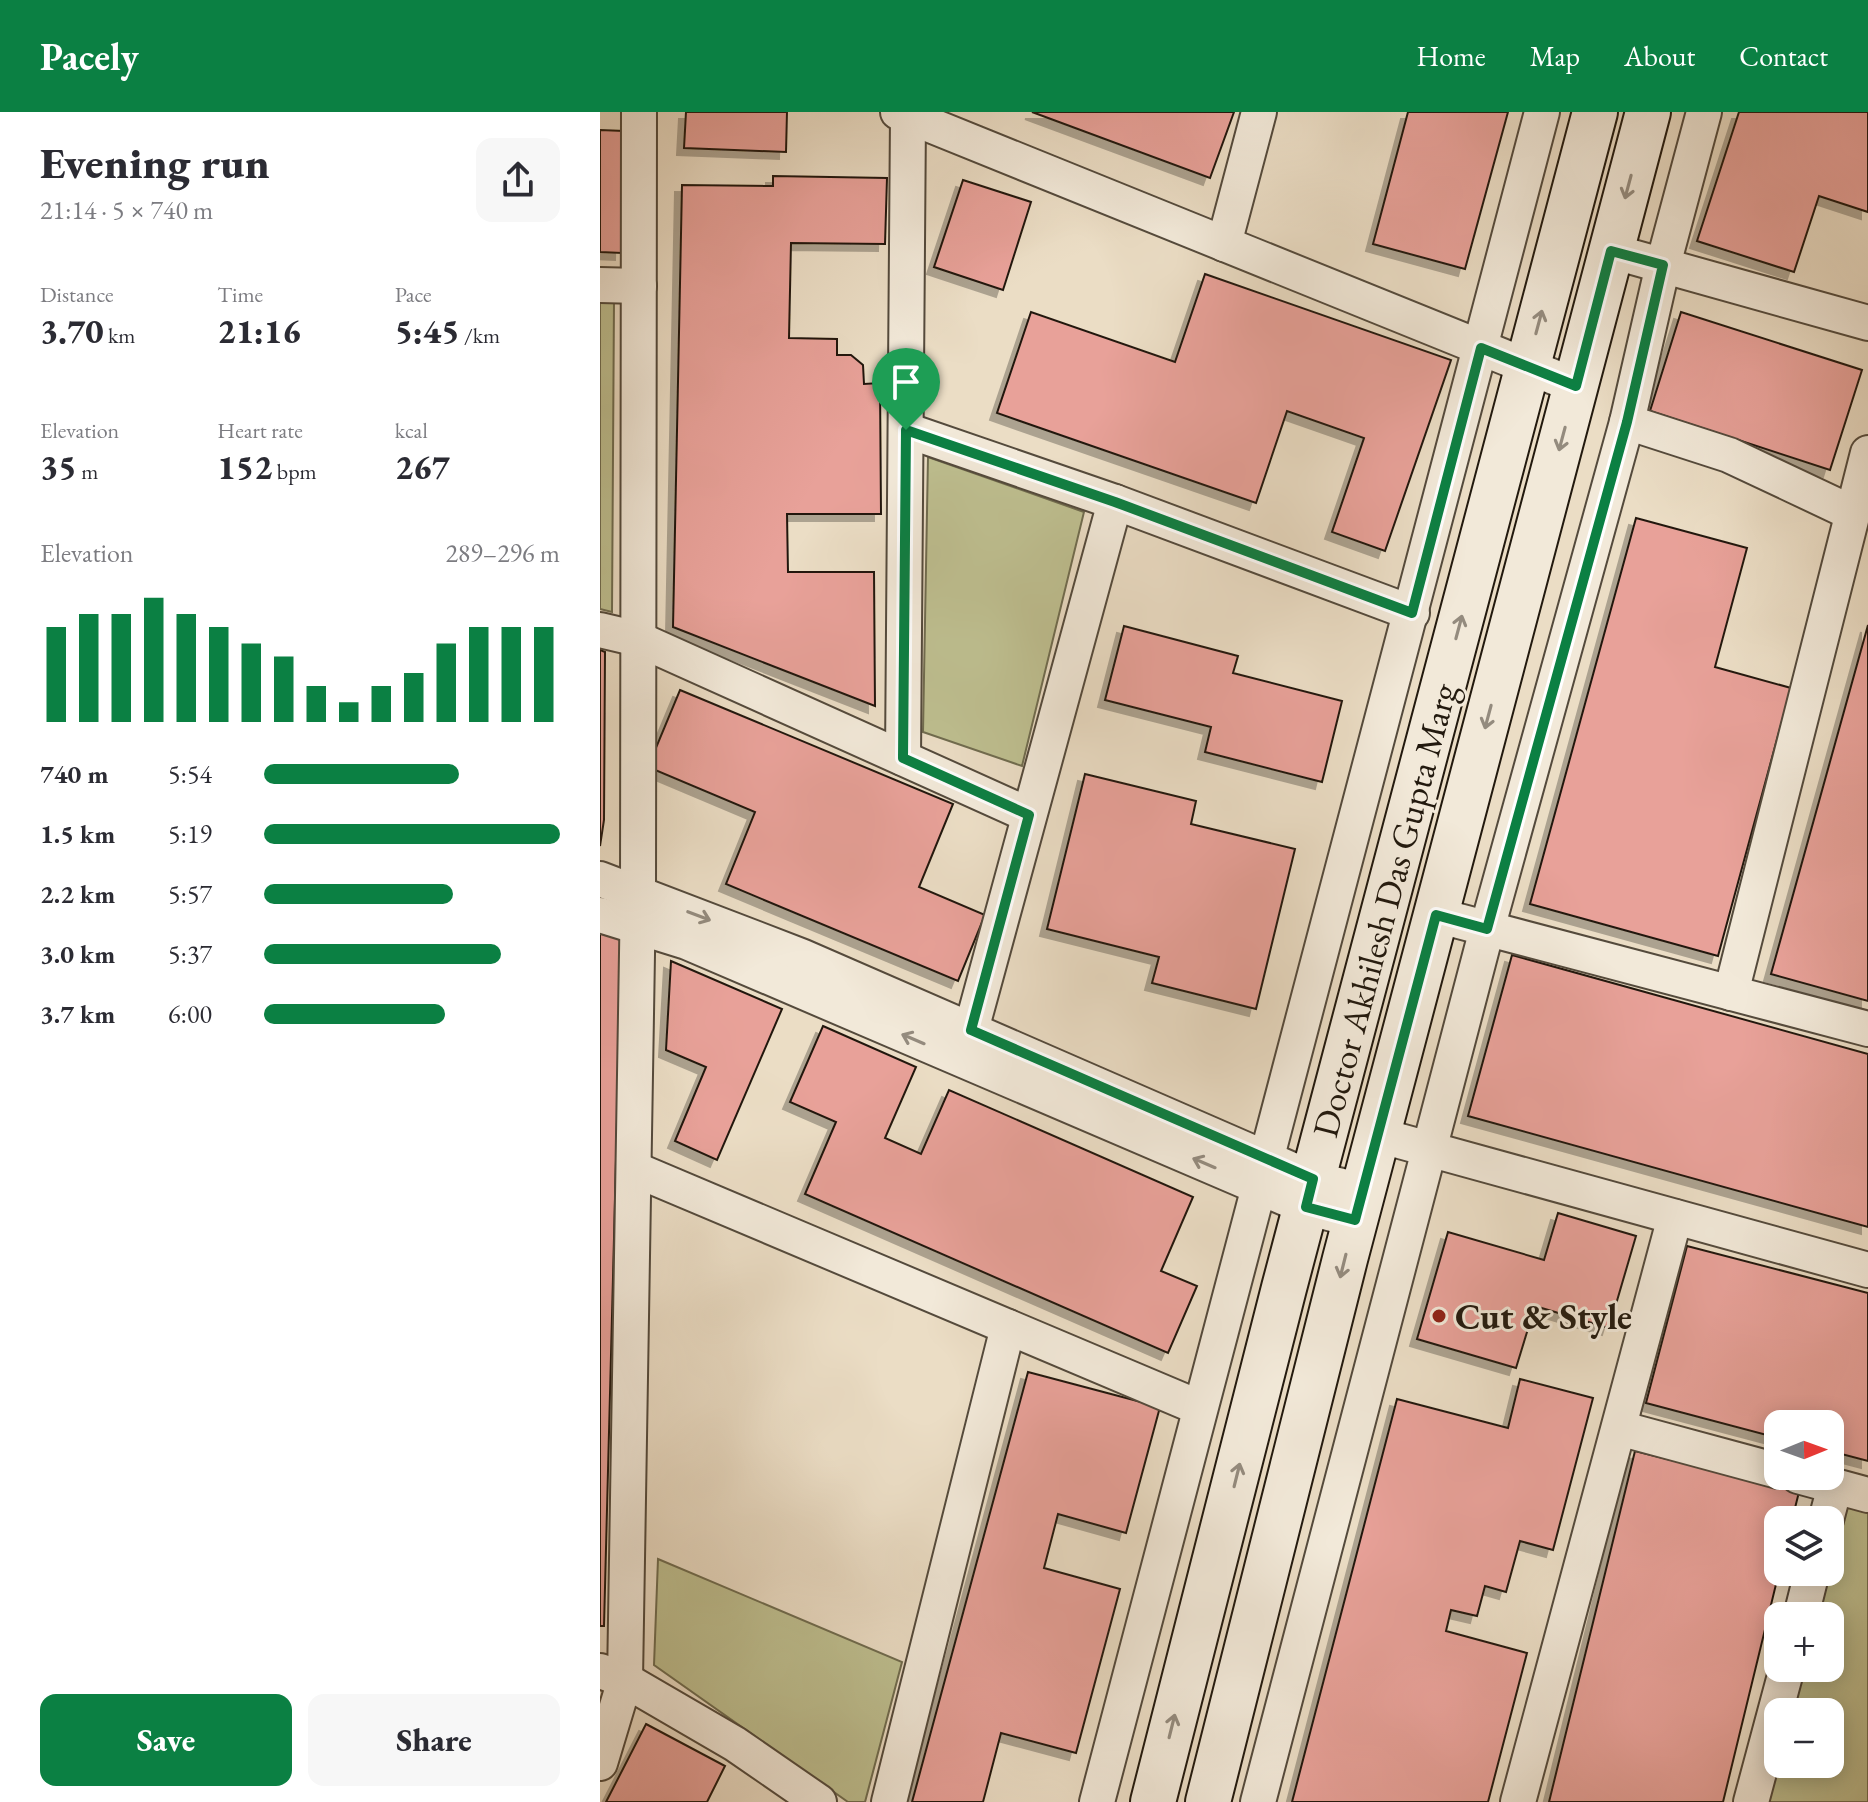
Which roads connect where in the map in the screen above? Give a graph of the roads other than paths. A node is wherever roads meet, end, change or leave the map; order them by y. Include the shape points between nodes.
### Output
1 (639, 112) edge
2 (1259, 112) edge
3 (1542, 112) edge
4 (1595, 112) edge
5 (1648, 112) edge
6 (1704, 112) edge
7 (903, 114) edge
8 (1224, 244) junction
9 (1611, 251) junction
10 (1663, 265) junction
11 (600, 285) edge
12 (639, 286) junction
13 (1868, 323) edge
14 (1481, 348) junction
15 (1528, 366) junction
16 (1576, 386) junction
17 (1627, 422) junction
18 (906, 430) junction
19 (1868, 453) edge
20 (1115, 502) junction
21 (1852, 513) junction
22 (1412, 613) junction
23 (600, 630) edge
24 (638, 639) junction
25 (903, 758) junction
26 (1029, 815) junction
27 (600, 879) edge
28 (638, 893) junction
29 (600, 915) edge
30 (1436, 915) junction
31 (638, 927) junction
32 (1487, 929) junction
33 (1731, 993) junction
34 (1868, 1029) edge
35 (967, 1045) junction
36 (1378, 1135) junction
37 (1430, 1149) junction
38 (634, 1169) junction
39 (1264, 1173) junction
40 (1310, 1193) junction
41 (1359, 1206) junction
42 (1675, 1217) junction
43 (1868, 1270) edge
44 (1008, 1327) junction
45 (1200, 1408) junction
46 (1619, 1428) junction
47 (1764, 1467) edge
48 (1844, 1488) edge
49 (1868, 1495) edge
50 (613, 1675) edge
51 (1783, 1682) edge
52 (600, 1763) edge
53 (819, 1802) edge
54 (889, 1802) edge
55 (1097, 1802) edge
56 (1153, 1802) edge
57 (1208, 1802) edge
58 (1258, 1802) edge
59 (1518, 1802) edge
60 (1751, 1802) edge

1 - 12 street
2 - 8 street
3 - 14 street
15 -> 4 street, Doctor Akhilesh Das Gupta Marg
5 -> 9 street, Doctor Akhilesh Das Gupta Marg
6 - 10 street
7 - 8 street
7 - 18 street
8 - 14 street
9 - 10 street
9 - 16 street, Doctor Akhilesh Das Gupta Marg
10 - 13 street
10 - 17 street
11 - 12 street
12 - 24 street
14 - 15 street
14 - 22 street
15 - 16 street
40 -> 15 street, Doctor Akhilesh Das Gupta Marg
16 -> 30 street, Doctor Akhilesh Das Gupta Marg
17 - 21 street via 1729,455
17 - 32 street
18 - 20 street
18 - 25 street
19 - 21 street
20 - 22 street
20 - 26 street
21 - 33 street
22 - 39 street
23 - 24 street
24 - 25 street
24 - 28 street
25 - 26 street
26 - 35 street
27 - 28 street
28 - 31 street
28 -> 35 street via 801,956
29 - 31 street
30 - 32 street
30 - 36 street, Doctor Akhilesh Das Gupta Marg
35 -> 31 street
31 - 38 street
32 - 33 street
32 - 37 street
33 - 34 street
35 - 39 street
36 - 37 street
36 - 41 street, Doctor Akhilesh Das Gupta Marg
37 - 42 street
37 - 58 street
38 - 44 street
38 - 50 street
39 - 40 street
39 - 45 street
40 - 41 street
56 -> 40 street, Doctor Akhilesh Das Gupta Marg
41 -> 57 street, Doctor Akhilesh Das Gupta Marg
42 - 43 street
42 - 46 street
44 - 45 street
44 - 54 street
45 - 55 street
46 - 47 street
46 - 59 street
48 - 49 street
50 - 52 street
50 - 53 street via 735,1744
51 - 60 street

